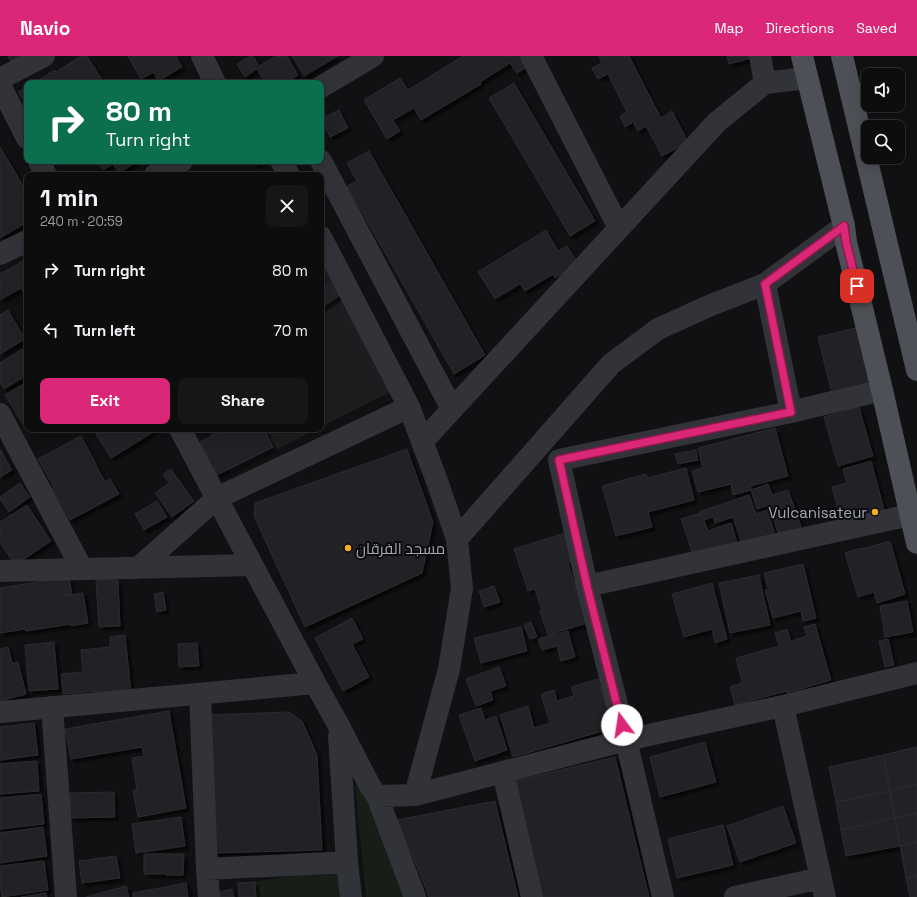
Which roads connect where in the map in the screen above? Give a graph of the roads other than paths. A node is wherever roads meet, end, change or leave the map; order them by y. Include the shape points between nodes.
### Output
1 (44, 56) edge
2 (202, 56) edge
3 (373, 56) edge
4 (531, 56) edge
5 (760, 56) edge
6 (802, 56) edge
7 (842, 56) edge
8 (807, 78) junction
9 (0, 79) edge
10 (214, 80) edge
11 (766, 83) junction
12 (0, 84) edge
13 (324, 85) edge
14 (24, 132) edge
15 (176, 164) edge
16 (323, 164) edge
17 (161, 172) edge
18 (844, 226) junction
19 (619, 228) junction
20 (24, 242) edge
21 (324, 243) edge
22 (0, 254) edge
23 (765, 284) junction
24 (917, 370) edge
25 (882, 390) junction
26 (409, 407) junction
27 (452, 409) junction
28 (791, 412) junction
29 (0, 414) edge
30 (182, 432) edge
31 (422, 442) junction
32 (217, 498) junction
33 (910, 516) junction
34 (457, 539) junction
35 (917, 543) edge
36 (252, 565) junction
37 (138, 568) junction
38 (82, 569) junction
39 (0, 571) edge
40 (587, 586) junction
41 (917, 673) edge
42 (315, 684) junction
43 (200, 694) junction
44 (783, 706) junction
45 (52, 707) junction
46 (0, 712) edge
47 (339, 726) junction
48 (626, 740) junction
49 (503, 772) junction
50 (415, 795) junction
51 (377, 796) junction
52 (347, 862) junction
53 (207, 869) junction
54 (823, 887) edge
55 (66, 897) edge
56 (209, 897) edge
57 (351, 897) edge
58 (414, 897) edge
59 (532, 897) edge
60 (663, 897) edge
61 (735, 897) edge

1 - 9 street
2 - 10 street
3 - 13 street
4 - 19 street
5 - 11 street
6 - 8 main road
7 - 24 main road
8 - 11 street
8 - 18 main road
11 - 19 street via 717,122
12 - 14 street
15 - 17 street
16 - 27 street
18 - 23 street
18 - 25 main road
19 - 27 street
20 - 22 street
21 - 26 street
23 - 28 street
23 - 34 street via 711,304 658,329 612,364
25 - 28 street
25 - 33 main road
26 - 31 street
26 - 32 street
27 - 31 street
28 - 40 street via 559,460
29 - 38 street
30 - 32 street
31 - 34 street
32 - 36 street
32 - 37 street
33 - 35 main road
33 - 40 street
34 - 50 street via 462,588 449,669
36 - 37 street
36 - 42 street
37 - 38 street
38 - 39 street
40 - 48 street
41 - 44 street
42 - 43 street
42 - 47 street
43 - 45 street
43 - 53 street
44 - 48 street
44 - 54 street
45 - 46 street
45 - 55 street
47 - 51 street
47 - 52 street
48 - 49 street
48 - 60 street
49 - 50 street
49 - 59 street
50 - 51 street
51 - 58 street
52 - 53 street
52 - 57 street
53 - 56 street
54 - 61 street

